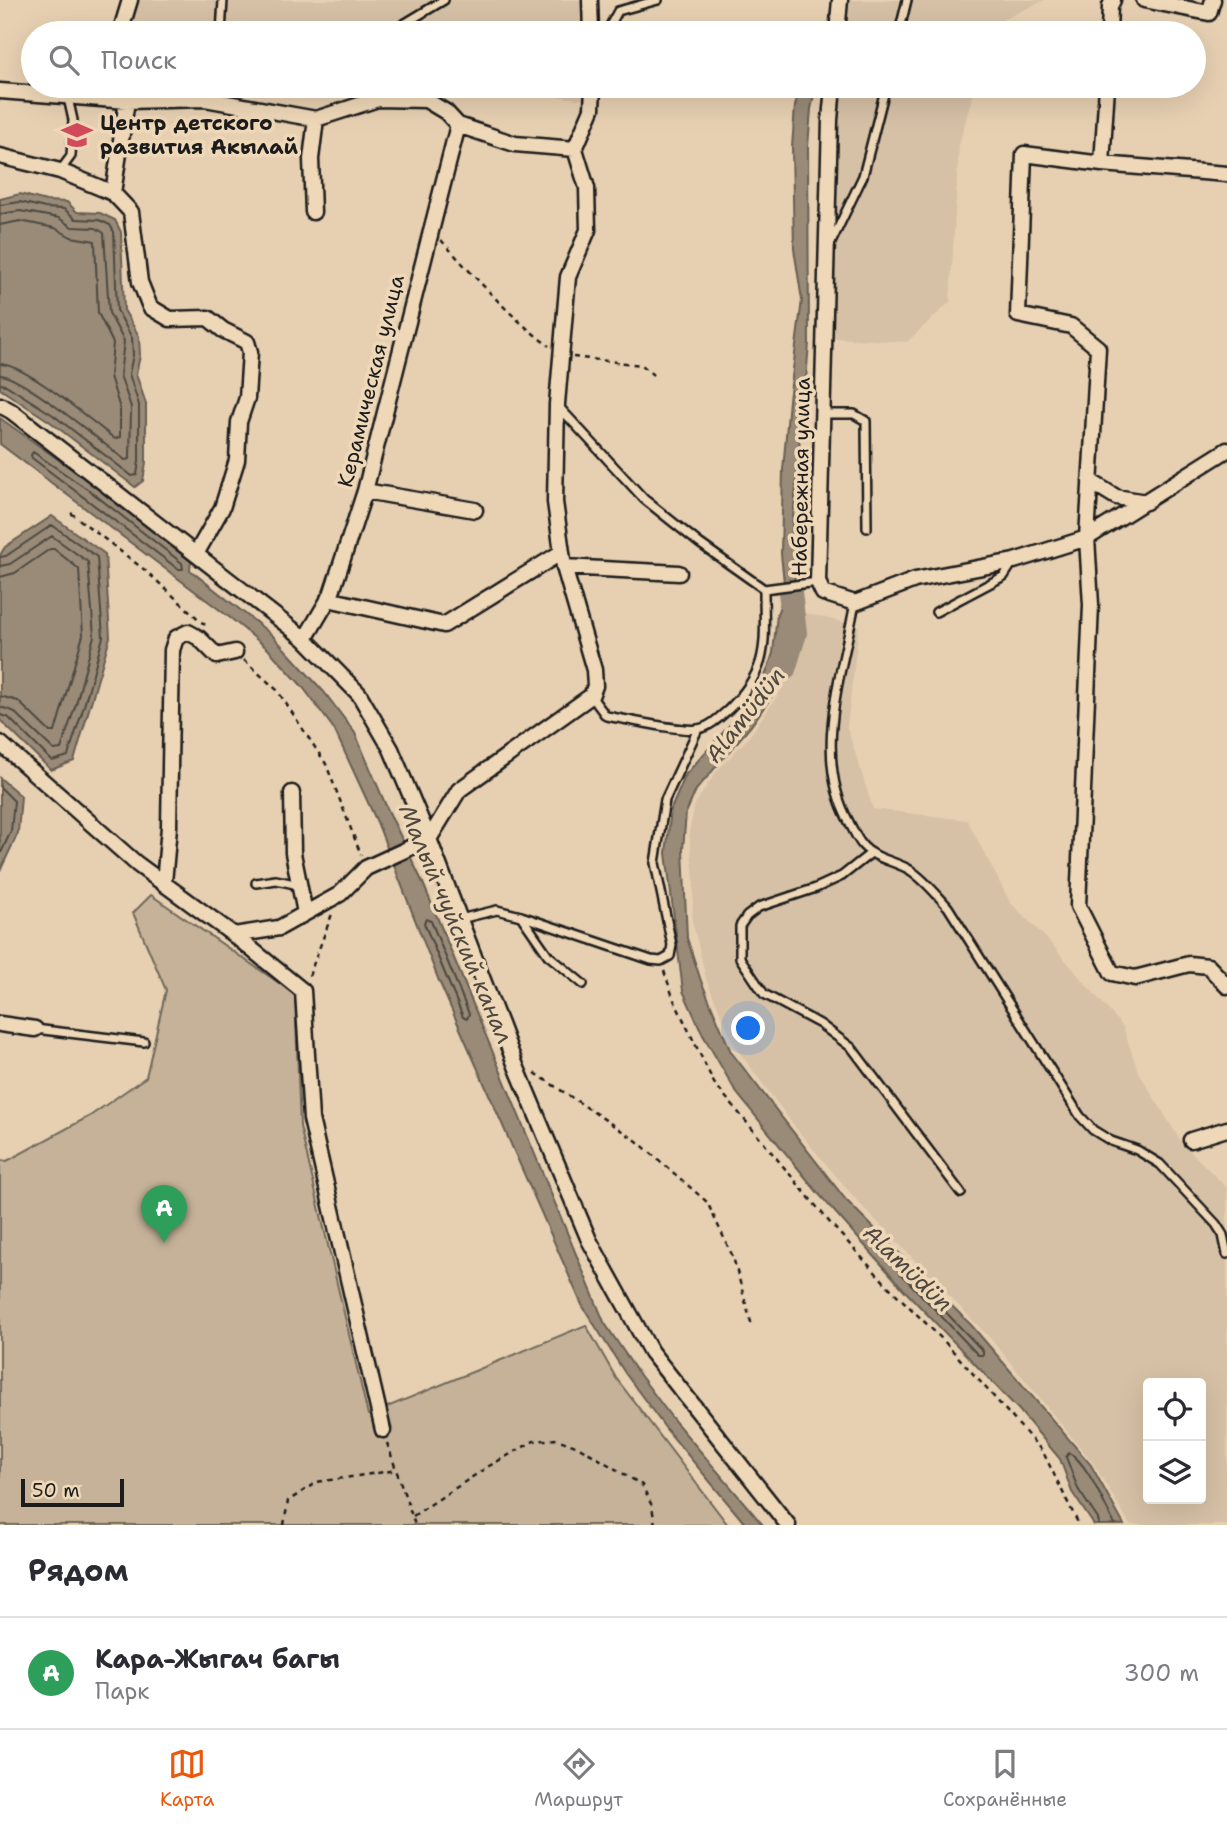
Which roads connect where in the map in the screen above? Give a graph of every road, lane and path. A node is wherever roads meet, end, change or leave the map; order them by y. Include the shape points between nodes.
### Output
1 (131, 0) edge
2 (223, 0) edge
3 (444, 0) edge
4 (590, 0) edge
5 (658, 0) edge
6 (840, 0) edge
7 (907, 0) edge
8 (1113, 0) edge
9 (1144, 0) edge
10 (1213, 0) edge
11 (124, 21) edge
12 (222, 21) edge
13 (409, 21) edge
14 (591, 21) edge
15 (612, 21) edge
16 (838, 21) edge
17 (902, 21) edge
18 (1109, 21) edge
19 (0, 91) edge
20 (21, 93) edge
21 (68, 98) edge
22 (122, 98) edge
23 (158, 98) edge
24 (211, 98) edge
25 (592, 98) edge
26 (833, 98) edge
27 (883, 98) edge
28 (1106, 98) edge
29 (211, 101) junction
30 (316, 119) junction
31 (458, 125) junction
32 (575, 149) junction
33 (0, 156) edge
34 (1102, 164) junction
35 (60, 171) junction
36 (1227, 174) edge
37 (113, 194) junction
38 (313, 212) dead end
39 (431, 229) junction
40 (827, 251) junction
41 (561, 355) junction
42 (653, 375) dead end
43 (557, 404) junction
44 (0, 405) edge
45 (822, 414) junction
46 (1227, 450) edge
47 (1090, 481) junction
48 (365, 491) junction
49 (1146, 502) junction
50 (475, 510) dead end
51 (71, 513) dead end
52 (867, 528) dead end
53 (1087, 538) junction
54 (196, 554) junction
55 (563, 559) junction
56 (1014, 561) junction
57 (679, 573) dead end
58 (818, 582) junction
59 (767, 589) junction
60 (328, 599) junction
61 (855, 603) junction
62 (936, 612) dead end
63 (205, 625) dead end
64 (304, 639) junction
65 (235, 652) joint
66 (591, 696) junction
67 (698, 729) junction
68 (0, 743) edge
69 (292, 793) dead end
70 (422, 842) junction
71 (871, 853) junction
72 (371, 865) junction
73 (164, 883) junction
74 (256, 883) dead end
75 (299, 885) junction
76 (340, 894) junction
77 (305, 913) junction
78 (521, 915) junction
79 (460, 919) junction
80 (234, 936) junction
81 (661, 961) junction
82 (583, 984) dead end
83 (1227, 986) edge
84 (303, 991) junction
85 (0, 1024) edge
86 (35, 1029) joint
87 (144, 1042) dead end
88 (516, 1066) junction
89 (1227, 1129) edge
90 (1191, 1140) dead end
91 (961, 1193) dead end
92 (1227, 1254) edge
93 (752, 1325) dead end
94 (383, 1430) joint
95 (397, 1470) junction
96 (413, 1516) junction
97 (284, 1525) edge
98 (415, 1525) edge
99 (655, 1525) edge
100 (788, 1525) edge
101 (1079, 1525) edge

1 - 11 street
2 - 12 lane
3 - 13 lane
4 - 14 street
5 - 15 lane via 618,10
6 - 16 street
7 - 17 lane
8 - 18 street
9 - 10 street via 1209,13
19 - 20 street
21 - 35 lane via 73,120 71,156
22 - 37 street
23 - 29 street
24 - 29 lane
25 - 32 street
26 - 40 street, Набережная улица
27 - 40 lane via 863,176
28 - 34 street
29 - 30 street
30 - 31 street via 378,99 426,100 446,111
30 - 38 street via 311,159
31 - 32 street via 515,144
31 - 39 street, Керамическая улица
32 - 41 street via 587,188 588,230 568,277
33 - 35 street
34 - 36 street
34 - 47 street via 1024,154 1018,315 1071,326 1098,348
35 - 37 street
37 - 54 street via 131,212 141,282 150,307 170,318 208,318 247,342 250,352 237,460 222,508
39 - 41 path via 531,333
39 - 48 street, Керамическая улица
40 - 45 street, Набережная улица
41 - 42 path via 642,365
41 - 43 street
43 - 55 street via 555,502
43 - 59 lane via 644,499
44 - 54 street
45 - 52 lane via 854,414 866,421
45 - 58 street, Набережная улица
46 - 49 street
47 - 49 street via 1116,497
47 - 53 street
48 - 50 street
48 - 60 street, Керамическая улица
49 - 53 street
51 - 63 path via 146,571
53 - 56 street
53 - 83 street via 1091,605 1078,906 1112,973 1135,978 1189,964 1208,966
54 - 64 street
55 - 57 street
55 - 60 street via 444,625
55 - 66 street via 594,670
56 - 61 street via 915,580
56 - 62 lane via 1004,576
58 - 59 lane
58 - 61 street, Набережная улица via 823,593
59 - 67 lane via 762,660 755,677 718,720
60 - 64 street, Керамическая улица
61 - 71 lane via 830,741 842,809
64 - 70 street via 359,694 391,749
65 - 72 path via 277,690 326,764
65 - 73 street via 217,656 188,632 176,638 172,650 170,814
66 - 67 lane via 606,716
66 - 70 street via 459,790
67 - 81 lane via 665,800 655,863 672,945 670,956
68 - 73 street
69 - 75 street via 293,853
70 - 72 street
70 - 79 street
71 - 91 lane via 842,876 759,907 747,916 740,926 740,958 764,994 820,1024 852,1048
71 - 92 lane via 925,881 948,907 1080,1116 1111,1142 1160,1164 1216,1224
72 - 76 street
73 - 80 street
74 - 75 lane via 276,880
75 - 77 street
76 - 77 street
76 - 84 path
77 - 80 street via 278,928
78 - 79 lane via 497,910
78 - 81 lane
78 - 82 lane via 548,955
79 - 88 street
80 - 84 street
81 - 101 path via 674,1000 714,1083 831,1224 1043,1452
84 - 94 street via 311,1119
85 - 86 street
86 - 87 lane
88 - 93 path via 543,1076 637,1141 707,1202 733,1257
88 - 100 street via 589,1240 651,1352
89 - 90 street
94 - 95 path
95 - 96 path
95 - 97 path via 317,1482 288,1501
96 - 98 path
96 - 99 path via 534,1441 557,1439 581,1448 642,1485

